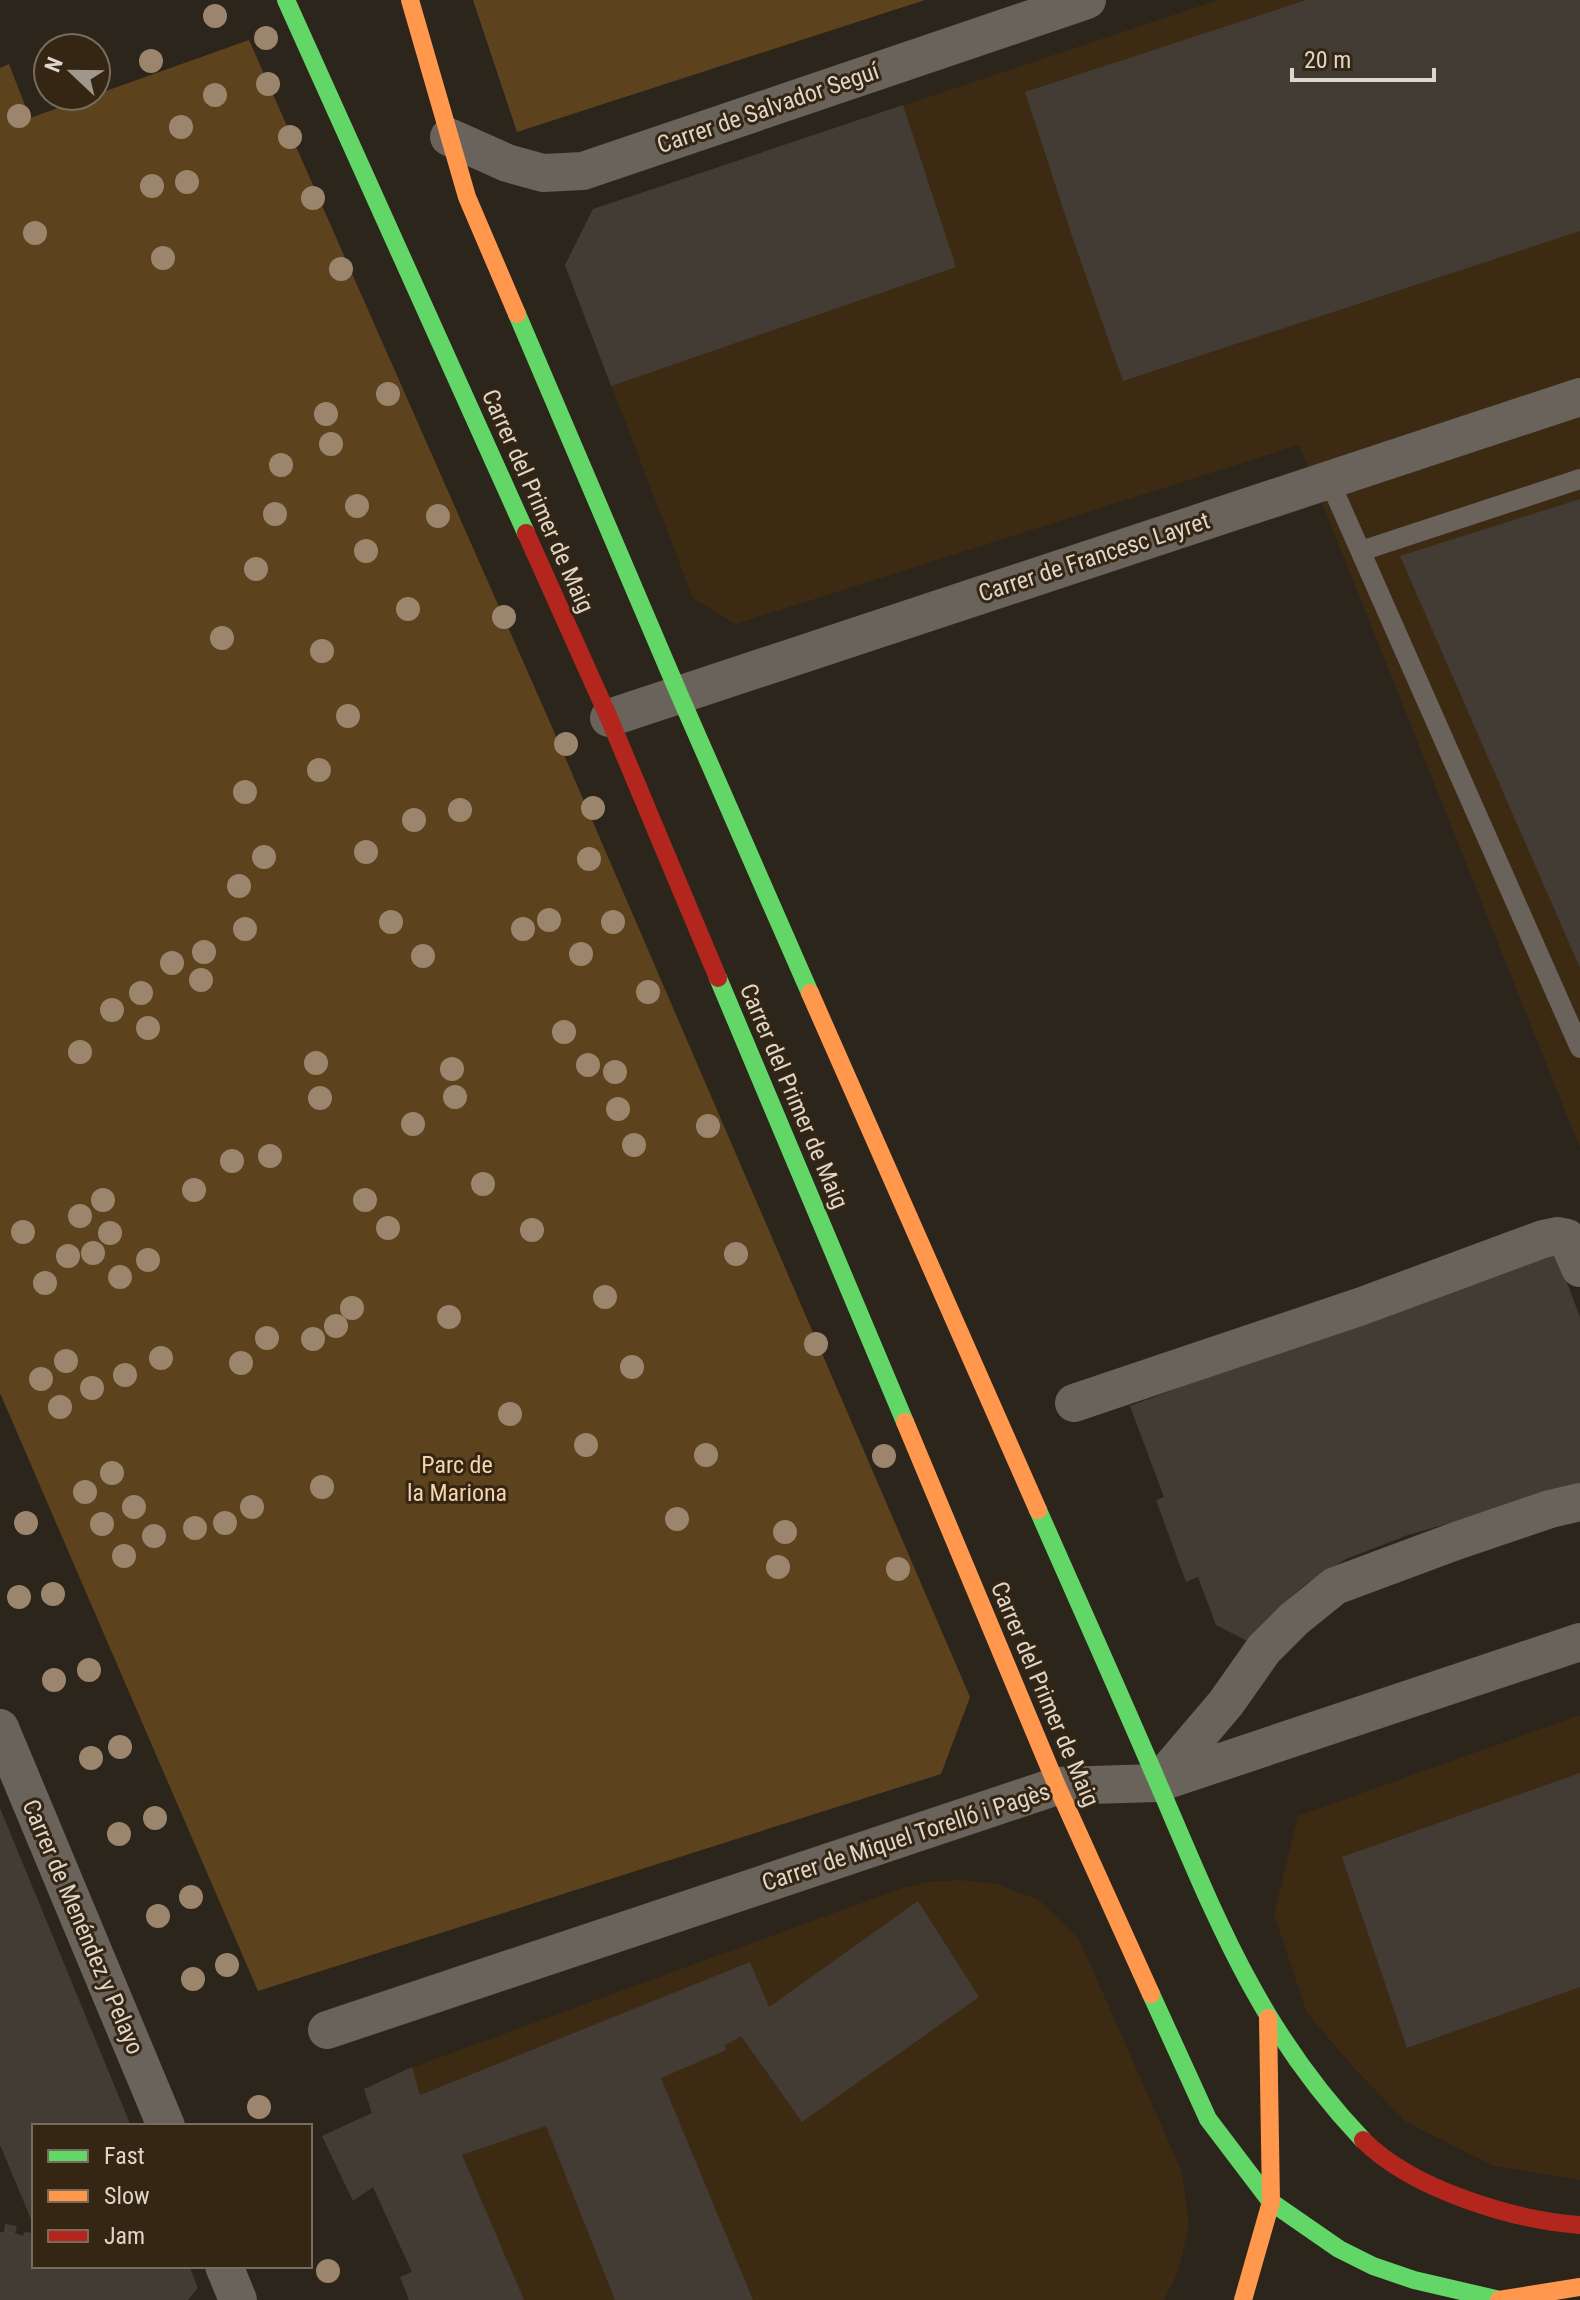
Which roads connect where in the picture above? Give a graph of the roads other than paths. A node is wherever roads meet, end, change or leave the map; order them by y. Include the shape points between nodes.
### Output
1 (286, 0) edge
2 (410, 0) edge
3 (1087, 0) edge
4 (449, 137) junction
5 (1580, 397) edge
6 (1580, 479) edge
7 (1329, 480) junction
8 (1361, 551) junction
9 (679, 694) junction
10 (609, 718) junction
11 (1580, 1048) edge
12 (1580, 1268) edge
13 (1074, 1403) dead end
14 (1580, 1502) edge
15 (1580, 1642) edge
16 (3, 1742) edge
17 (1158, 1783) junction
18 (1057, 1786) junction
19 (1268, 2018) junction
20 (327, 2030) dead end
21 (165, 2124) edge
22 (1271, 2202) junction
23 (1580, 2225) edge
24 (225, 2268) edge
25 (1580, 2287) edge
26 (238, 2300) edge
27 (1243, 2300) edge
28 (1500, 2300) edge

1 - 10 street, Carrer del Primer de Maig
2 - 4 street
3 - 4 street, Carrer de Salvador Seguí via 583,171 543,173
4 - 9 street via 467,197
5 - 7 street, Carrer de Francesc Layret
6 - 8 lane
7 - 8 lane
7 - 9 street, Carrer de Francesc Layret
8 - 11 lane
9 - 10 street, Carrer de Francesc Layret
9 - 17 street
10 - 18 street, Carrer del Primer de Maig
12 - 13 street via 1567,1238 1543,1239
14 - 17 street via 1335,1586 1264,1649
15 - 17 street, Carrer de Miquel Torelló i Pagès
16 - 21 street, Carrer de Menéndez y Pelayo
17 - 18 street, Carrer de Miquel Torelló i Pagès
17 - 19 street via 1225,1942
18 - 20 street, Carrer de Miquel Torelló i Pagès
18 - 22 street, Carrer del Primer de Maig via 1208,2119
19 - 22 street
19 - 23 street via 1318,2094 1377,2153 1480,2205 1519,2218
22 - 27 street
22 - 28 street, Carrer del Primer de Maig via 1373,2266
24 - 26 street
25 - 28 street

